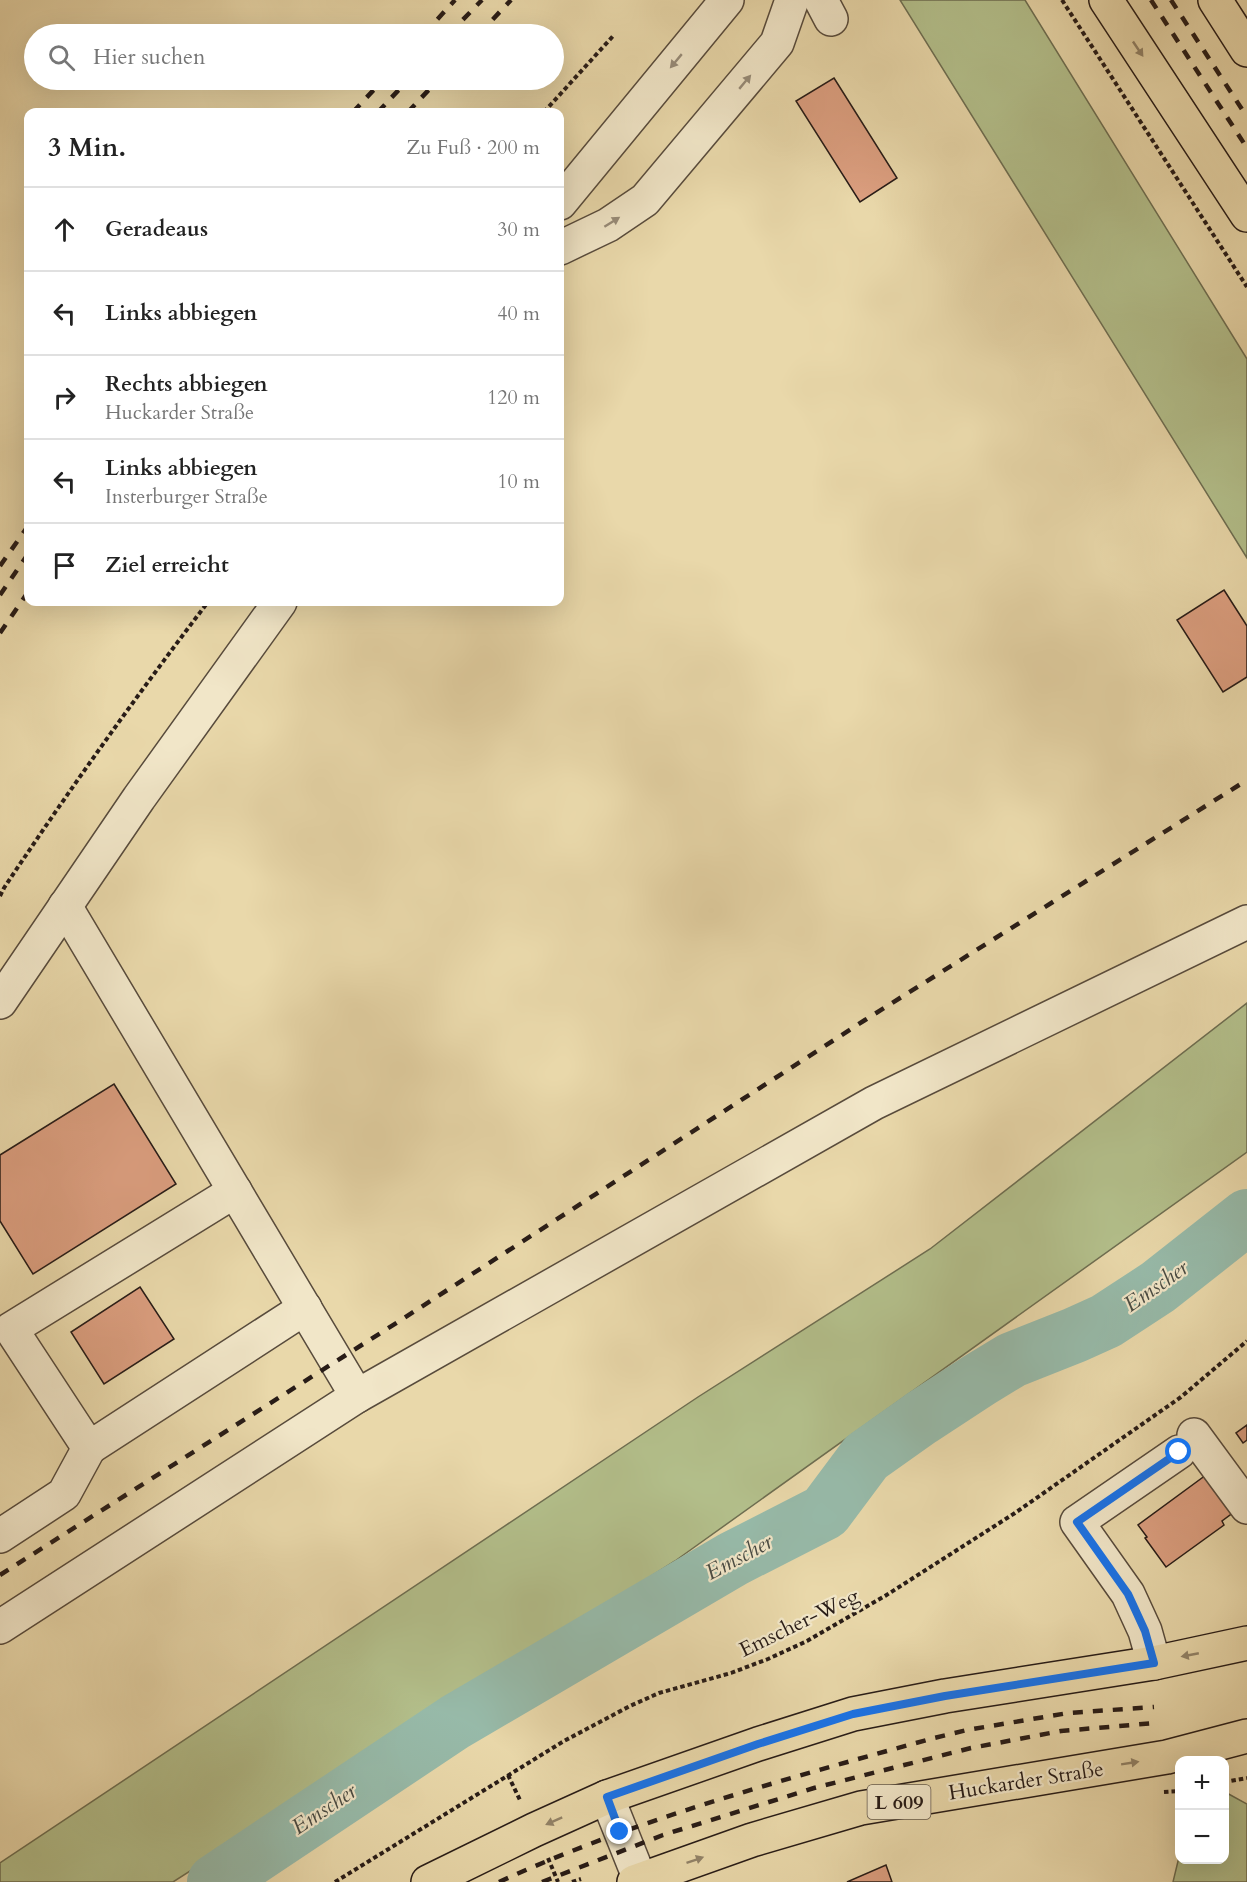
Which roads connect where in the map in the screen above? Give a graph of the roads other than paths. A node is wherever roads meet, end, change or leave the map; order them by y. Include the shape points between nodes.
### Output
1 (727, 0) edge
2 (792, 0) edge
3 (1106, 0) edge
4 (1215, 0) edge
5 (1247, 50) edge
6 (564, 198) edge
7 (1247, 215) edge
8 (564, 247) edge
9 (277, 606) edge
10 (65, 906) junction
11 (1247, 922) edge
12 (0, 1002) edge
13 (235, 1191) junction
14 (305, 1308) junction
15 (6, 1320) edge
16 (357, 1396) junction
17 (89, 1448) junction
18 (1247, 1507) edge
19 (0, 1536) edge
20 (0, 1627) edge
21 (1247, 1643) edge
22 (1154, 1663) junction
23 (1247, 1736) edge
24 (607, 1797) junction
25 (638, 1881) edge
26 (428, 1882) edge

1 -> 6 street
8 -> 2 street via 608,225 645,200 777,43
3 -> 7 main road
4 - 5 main road
9 - 10 street
10 - 12 street
10 - 13 street
11 - 16 street via 874,1103
13 - 14 street
13 - 15 street
14 - 16 street
14 - 17 street
15 - 17 street
16 - 20 street
17 - 19 street via 64,1494
18 - 22 street via 1186,1443 1077,1522 1128,1594
21 -> 22 main road
22 - 24 main road via 853,1714
25 -> 23 main road, Huckarder Straße / L 609 via 752,1840 861,1808 1167,1757
24 - 25 street
24 -> 26 main road

